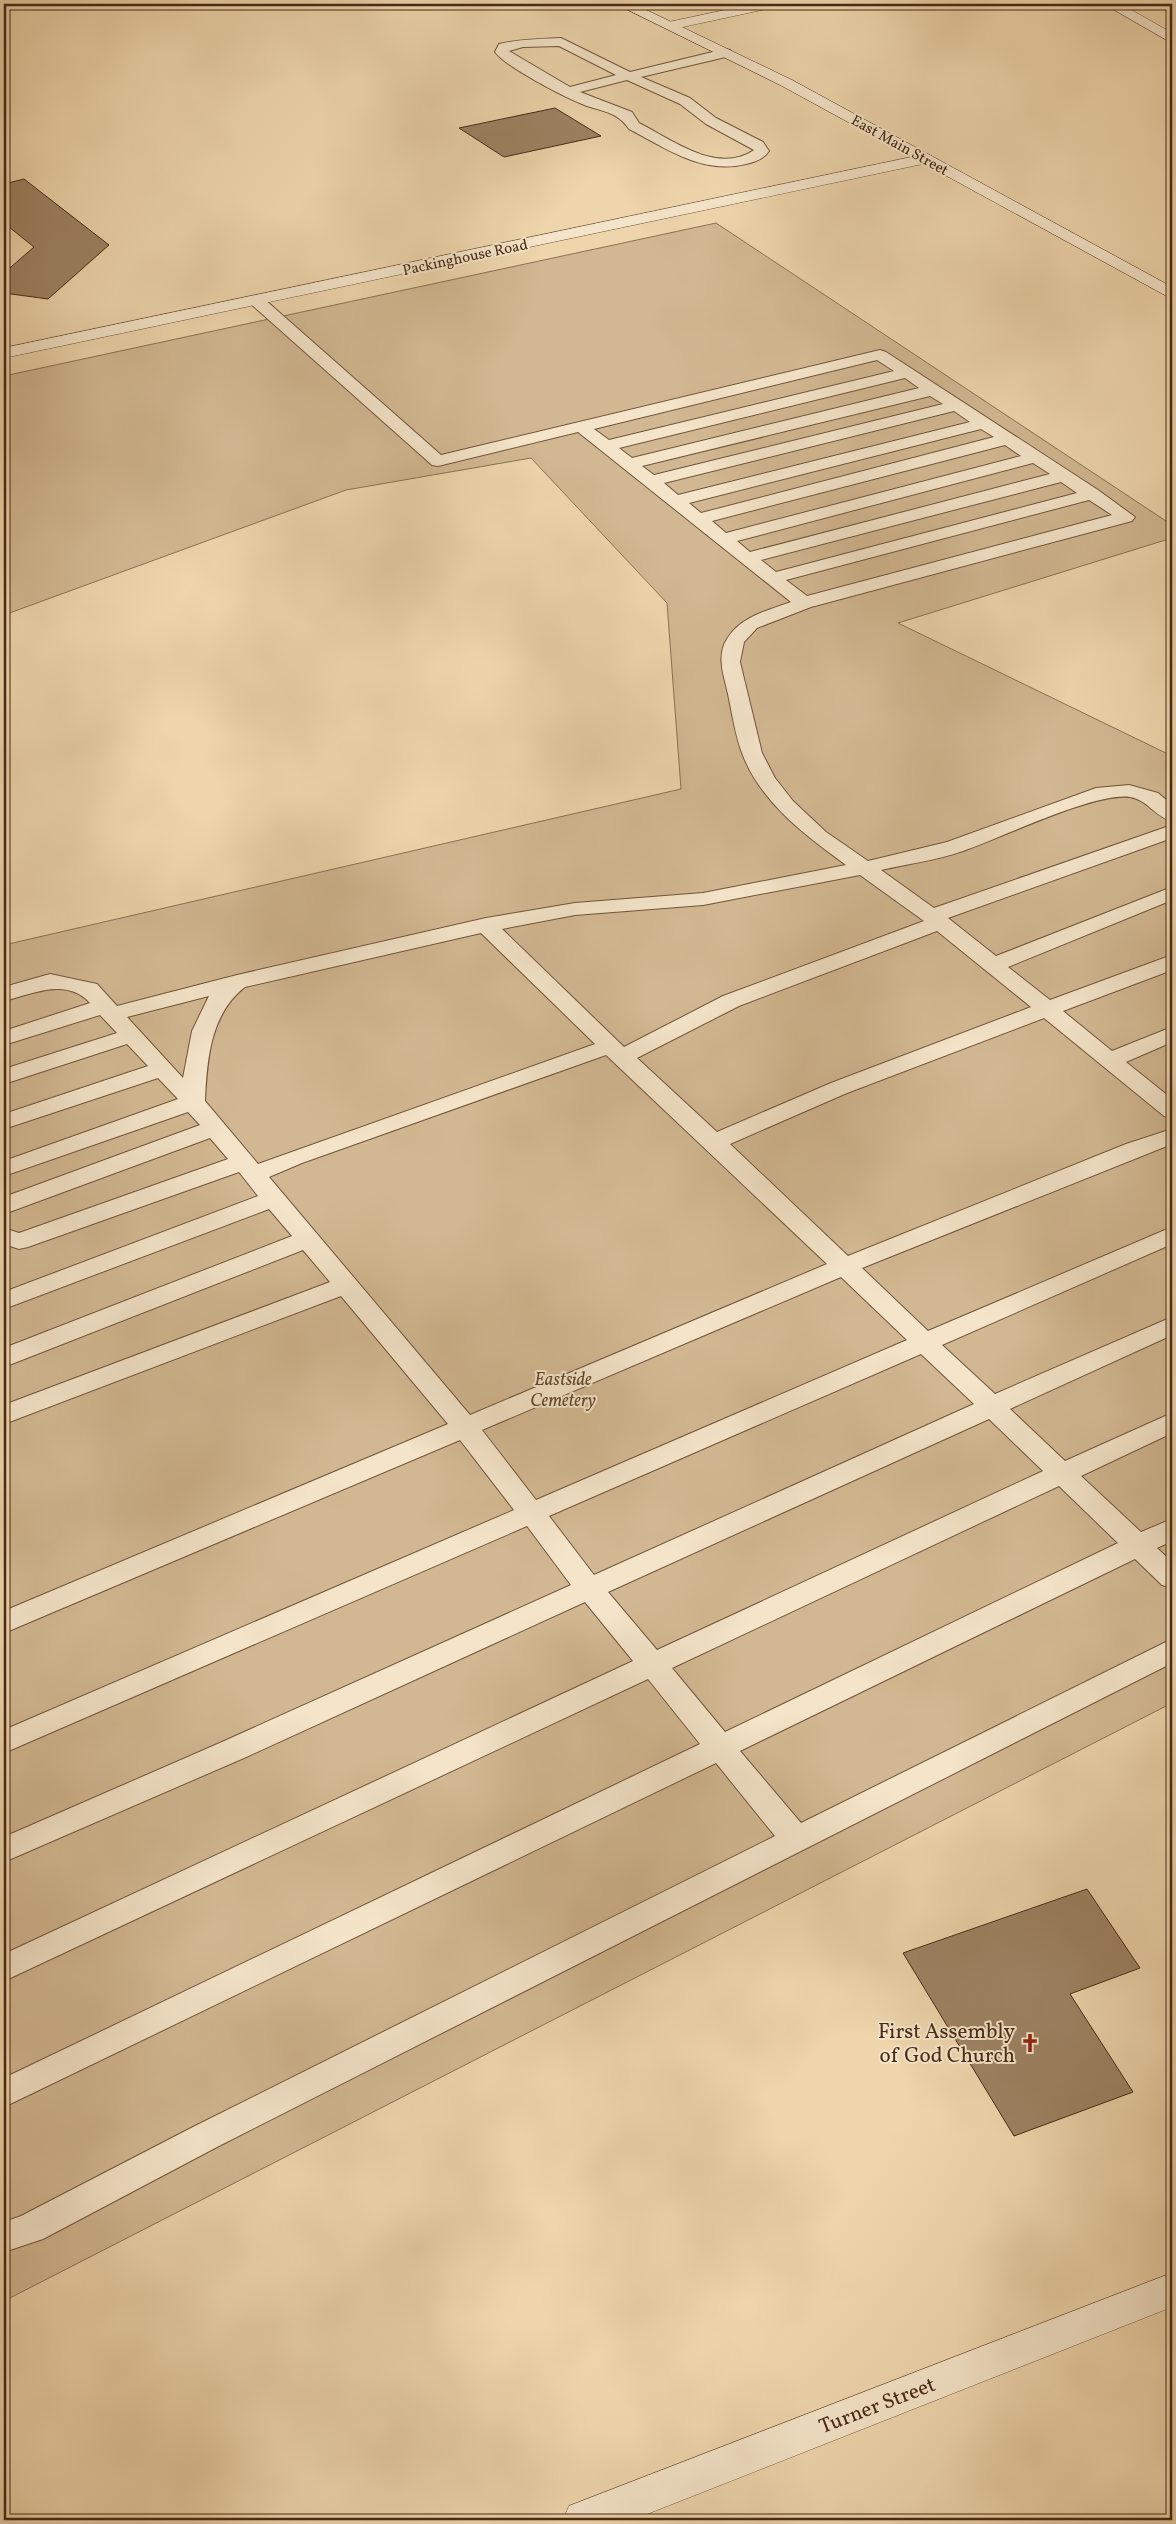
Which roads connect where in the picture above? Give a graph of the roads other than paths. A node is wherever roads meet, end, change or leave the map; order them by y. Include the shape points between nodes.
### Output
1 (623, 4) edge
2 (771, 4) edge
3 (1111, 4) edge
4 (669, 26) junction
5 (1172, 39) edge
6 (725, 53) junction
7 (628, 76) junction
8 (568, 91) junction
9 (926, 159) junction
10 (1172, 294) edge
11 (257, 301) junction
12 (4, 353) edge
13 (907, 373) junction
14 (933, 390) junction
15 (957, 405) junction
16 (984, 423) junction
17 (582, 426) junction
18 (1008, 439) junction
19 (607, 446) junction
20 (1036, 457) junction
21 (628, 464) junction
22 (1064, 476) junction
23 (651, 482) junction
24 (1092, 494) junction
25 (675, 501) junction
26 (699, 519) junction
27 (723, 538) junction
28 (747, 558) junction
29 (773, 578) junction
30 (804, 603) junction
31 (1172, 815) edge
32 (1172, 831) edge
33 (864, 868) junction
34 (1172, 893) edge
35 (936, 919) junction
36 (486, 925) junction
37 (1172, 962) edge
38 (993, 965) junction
39 (237, 982) junction
40 (4, 994) edge
41 (1047, 1009) junction
42 (108, 1010) junction
43 (1172, 1034) edge
44 (132, 1035) junction
45 (4, 1038) edge
46 (615, 1052) junction
47 (1110, 1060) junction
48 (163, 1069) junction
49 (4, 1077) edge
50 (194, 1102) junction
51 (1172, 1111) edge
52 (4, 1122) edge
53 (215, 1128) junction
54 (1172, 1136) edge
55 (714, 1142) junction
56 (4, 1169) edge
57 (249, 1169) junction
58 (273, 1199) junction
59 (4, 1206) edge
60 (1172, 1235) edge
61 (4, 1236) edge
62 (307, 1239) junction
63 (845, 1266) junction
64 (346, 1285) junction
65 (4, 1301) edge
66 (1172, 1325) edge
67 (925, 1342) junction
68 (4, 1358) edge
69 (993, 1405) junction
70 (4, 1415) edge
71 (1172, 1422) edge
72 (465, 1427) junction
73 (1062, 1473) junction
74 (530, 1513) junction
75 (1172, 1529) edge
76 (1138, 1546) junction
77 (1172, 1578) edge
78 (590, 1589) junction
79 (4, 1622) edge
80 (1172, 1650) edge
81 (652, 1665) junction
82 (4, 1742) edge
83 (719, 1747) junction
84 (796, 1839) junction
85 (4, 1850) edge
86 (4, 1968) edge
87 (4, 2093) edge
88 (4, 2236) edge
89 (1172, 2290) edge
90 (630, 2512) edge
91 (583, 2520) edge

1 - 4 street, East Main Street
2 - 4 street
3 - 5 street
4 - 6 street, East Main Street
6 - 7 lane
6 - 9 street, East Main Street
7 - 8 lane
7 - 8 lane via 561,42 538,41 504,47 502,52 511,60
7 - 8 lane via 685,100 711,120 758,144 762,151 757,156 713,163 634,126 627,115
9 - 10 street, East Main Street
9 - 11 street, Packinghouse Road
11 - 12 street, Packinghouse Road
11 - 17 lane via 438,461
13 - 14 lane
13 - 17 lane via 880,355
13 - 19 lane
14 - 15 lane
14 - 21 lane
15 - 16 lane
15 - 23 lane
16 - 18 lane
16 - 25 lane
17 - 19 lane
18 - 20 lane
18 - 26 lane
19 - 21 lane
20 - 22 lane
20 - 27 lane
21 - 23 lane
22 - 24 lane
22 - 28 lane
23 - 25 lane
24 - 29 lane
24 - 30 lane via 1126,517
25 - 26 lane
26 - 27 lane
27 - 28 lane
28 - 29 lane
29 - 30 lane
30 - 33 lane via 750,624 735,641 730,662 752,753 766,780 786,805 819,836
31 - 33 lane via 1151,797 1130,791 1096,794 954,847
32 - 35 lane
33 - 35 lane
33 - 36 lane via 703,899 575,909
34 - 38 lane
35 - 38 lane
35 - 46 lane
36 - 39 lane
36 - 46 lane
37 - 41 lane
38 - 41 lane
39 - 42 lane
39 - 50 lane via 222,994 209,1018 195,1068
40 - 42 lane via 50,980 89,988
41 - 47 lane
41 - 55 lane via 839,1088
42 - 44 lane
42 - 45 lane
43 - 47 lane
44 - 48 lane
44 - 49 lane
46 - 55 lane
46 - 57 lane via 294,1158
47 - 51 lane
48 - 50 lane
48 - 52 lane
50 - 53 lane
50 - 56 lane
53 - 57 lane
53 - 59 lane
54 - 63 lane
55 - 63 lane
57 - 58 lane
57 - 61 lane via 20,1241
58 - 62 lane
58 - 65 lane
60 - 67 lane
62 - 64 lane
62 - 68 lane
63 - 67 lane
63 - 72 lane
64 - 70 lane
64 - 72 lane
66 - 69 lane
67 - 69 lane
67 - 74 lane
69 - 73 lane
69 - 78 lane
71 - 73 lane
72 - 74 lane
72 - 79 lane
73 - 76 lane
73 - 81 lane
74 - 78 lane
74 - 82 lane
75 - 76 lane
76 - 77 lane
76 - 83 lane
78 - 81 lane
78 - 85 lane
80 - 84 lane
81 - 83 lane
81 - 86 lane
83 - 84 lane
83 - 87 lane
84 - 88 lane via 31,2228
89 - 90 street, Turner Street
90 - 91 street, Turner Street

